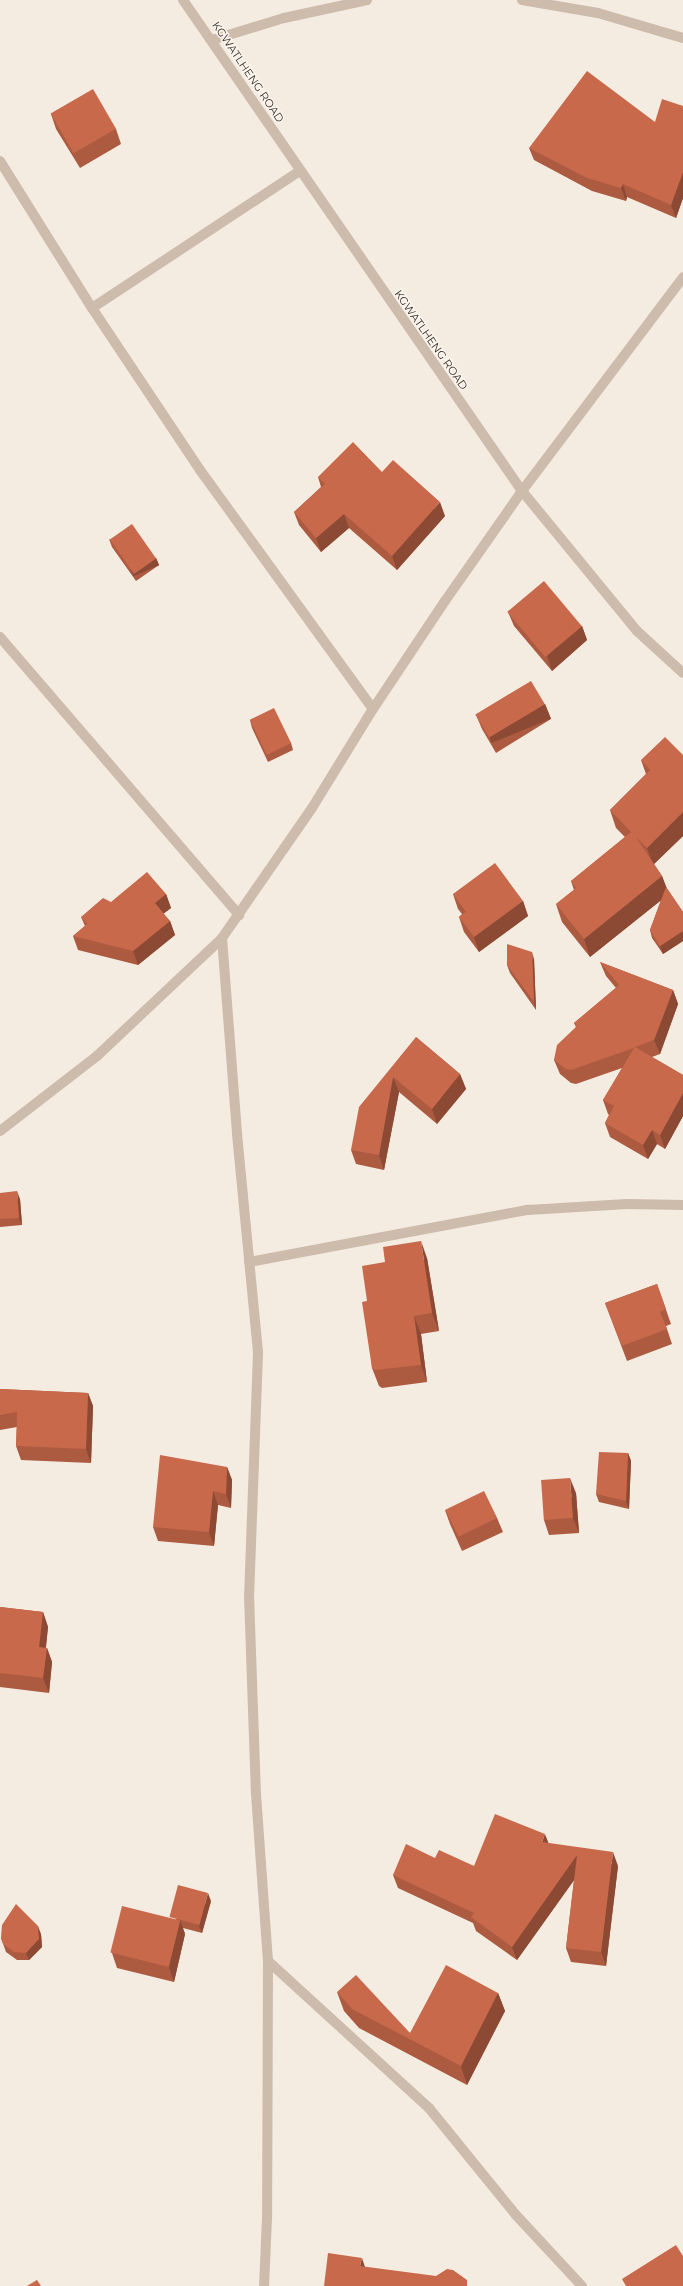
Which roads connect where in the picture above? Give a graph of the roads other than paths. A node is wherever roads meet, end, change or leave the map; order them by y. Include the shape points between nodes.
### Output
1 (183, 0) edge
2 (367, 0) edge
3 (522, 0) edge
4 (683, 38) edge
5 (212, 40) junction
6 (0, 161) edge
7 (300, 171) junction
8 (683, 278) edge
9 (92, 308) junction
10 (522, 491) junction
11 (0, 637) edge
12 (683, 672) edge
13 (373, 709) junction
14 (239, 915) junction
15 (222, 938) junction
16 (0, 1131) edge
17 (683, 1205) edge
18 (249, 1262) junction
19 (268, 1961) junction
20 (264, 2286) edge
21 (582, 2286) edge

1 - 5 street, KGWATLHENG ROAD
2 - 5 street via 284,18
3 - 4 street via 598,13
5 - 7 street, KGWATLHENG ROAD
6 - 9 street
7 - 9 street
7 - 10 street, KGWATLHENG ROAD
8 - 10 street
9 - 13 street via 200,470
10 - 12 street, KGWATLHENG ROAD via 637,631
10 - 13 street
11 - 14 street
13 - 14 street via 312,808
14 - 15 street
15 - 16 street via 97,1056
15 - 18 street
17 - 18 street via 627,1204 528,1210
18 - 19 street via 258,1353 249,1595 256,1794
19 - 20 street via 267,2218
19 - 21 street via 429,2108 516,2215

